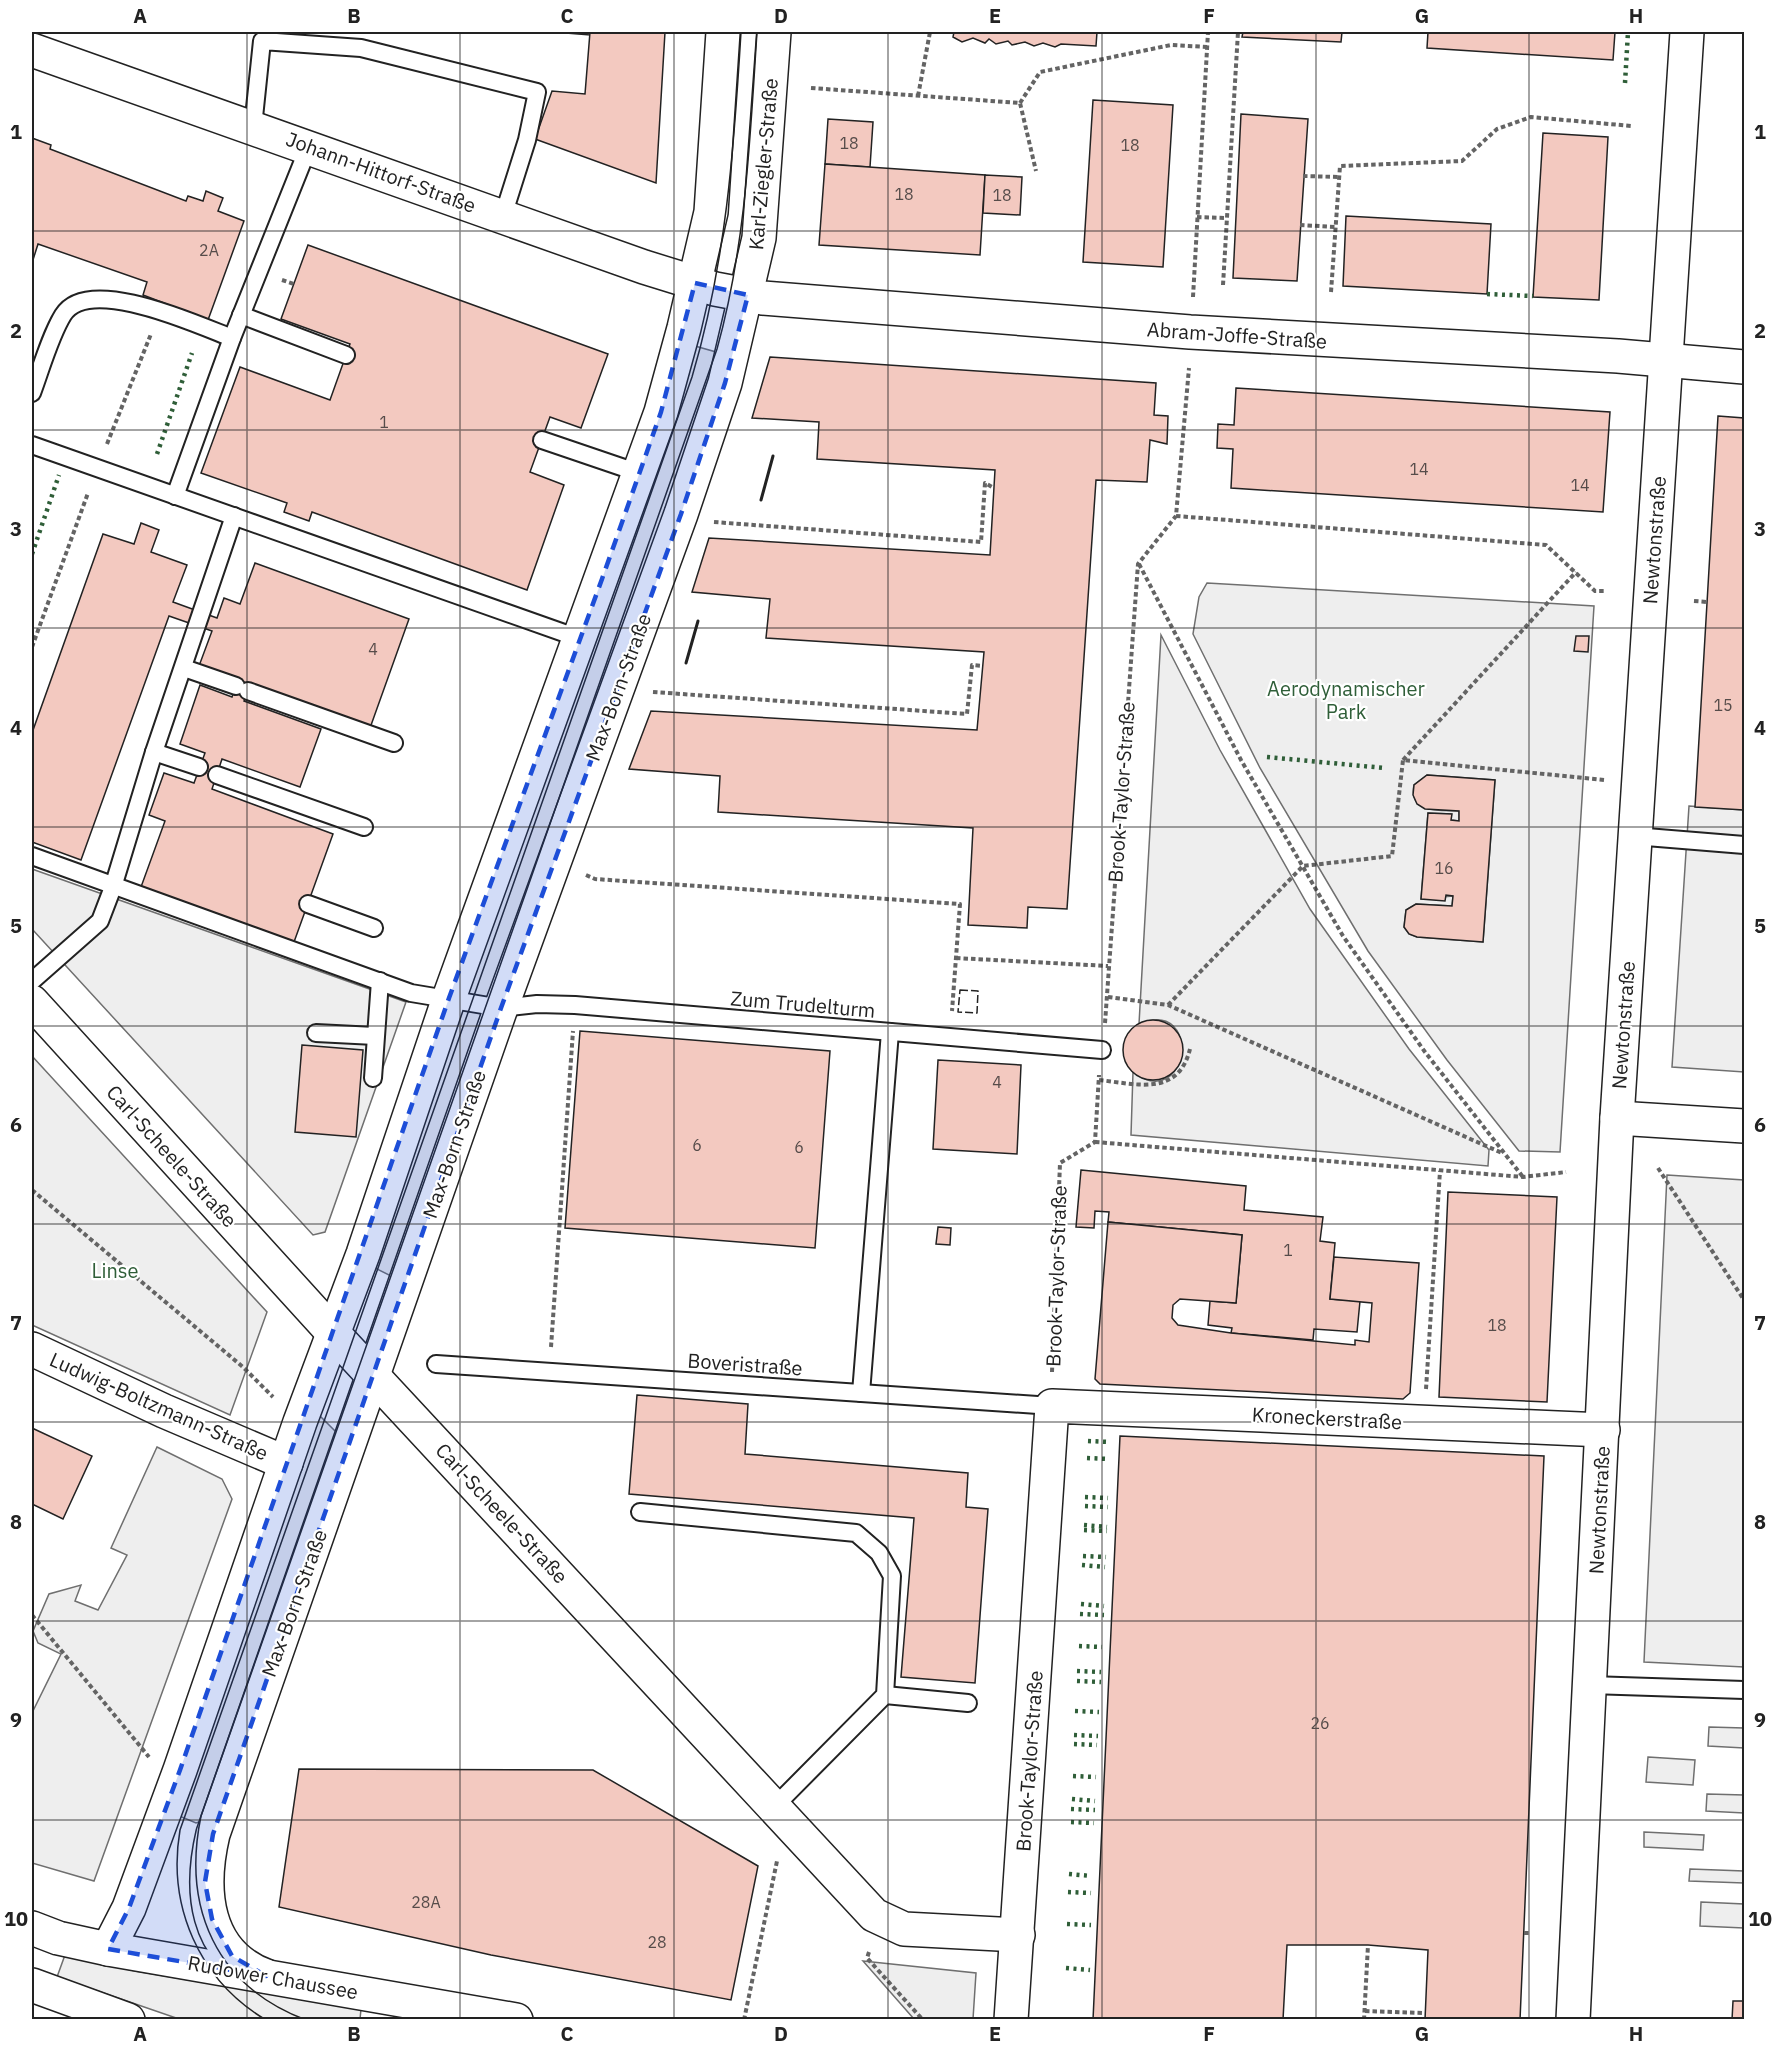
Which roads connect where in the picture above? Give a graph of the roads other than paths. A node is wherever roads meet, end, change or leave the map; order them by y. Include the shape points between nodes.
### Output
1 (723, 32) edge
2 (774, 32) edge
3 (1687, 32) edge
4 (32, 50) edge
5 (253, 127) junction
6 (309, 146) junction
7 (503, 216) junction
8 (695, 283) junction
9 (739, 294) junction
10 (242, 315) junction
11 (232, 338) junction
12 (346, 355) dead end
13 (1665, 362) junction
14 (1744, 367) edge
15 (32, 393) edge
16 (542, 440) dead end
17 (32, 445) edge
18 (639, 473) junction
19 (175, 496) junction
20 (234, 516) junction
21 (581, 639) junction
22 (184, 668) junction
23 (393, 743) dead end
24 (154, 752) junction
25 (199, 767) dead end
26 (217, 775) dead end
27 (364, 827) dead end
28 (1634, 836) junction
29 (1744, 845) edge
30 (32, 856) edge
31 (113, 887) junction
32 (308, 904) dead end
33 (374, 928) dead end
34 (32, 981) edge
35 (380, 981) junction
36 (449, 998) junction
37 (32, 1002) edge
38 (501, 1008) junction
39 (890, 1032) junction
40 (316, 1033) dead end
41 (375, 1036) junction
42 (1102, 1050) road end
43 (373, 1078) dead end
44 (1617, 1118) junction
45 (1744, 1126) edge
46 (334, 1334) junction
47 (32, 1350) edge
48 (436, 1364) dead end
49 (374, 1374) junction
50 (861, 1393) junction
51 (1052, 1406) junction
52 (1603, 1430) junction
53 (286, 1463) junction
54 (640, 1512) dead end
55 (1590, 1685) junction
56 (1744, 1690) edge
57 (885, 1695) junction
58 (968, 1703) dead end
59 (780, 1813) junction
60 (32, 1928) edge
61 (1018, 1935) junction
62 (108, 1949) junction
63 (266, 1976) junction
64 (32, 1985) edge
65 (128, 2019) edge
66 (516, 2019) edge
67 (1011, 2019) edge
68 (1574, 2019) edge

1 - 8 street via 713,195
2 - 9 street, Karl-Ziegler-Straße via 762,210
3 - 13 street, Newtonstraße
4 - 5 street, Johann-Hittorf-Straße
5 - 6 street, Johann-Hittorf-Straße
5 - 7 lane via 262,41 361,48 537,92 527,140
6 - 7 street, Johann-Hittorf-Straße
6 - 10 lane
7 - 8 street, Johann-Hittorf-Straße
8 - 9 street, Johann-Hittorf-Straße
8 - 18 street via 672,374
9 - 13 street, Abram-Joffe-Straße via 1190,332
9 - 38 street, Max-Born-Straße via 725,383
10 - 11 lane
10 - 12 lane
11 - 15 lane via 146,306 93,298 82,300 63,314
11 - 19 lane
13 - 14 street, Abram-Joffe-Straße
13 - 28 street, Newtonstraße
16 - 18 lane
17 - 19 lane
18 - 21 street
19 - 20 lane
20 - 21 lane
20 - 22 lane
21 - 36 street
22 - 23 lane
22 - 24 lane
24 - 25 lane
24 - 31 lane
26 - 27 lane
28 - 29 lane
28 - 44 street, Newtonstraße
30 - 31 lane, Zum Trudelturm
31 - 34 lane via 100,921
31 - 35 lane, Zum Trudelturm
32 - 33 lane
35 - 36 lane, Zum Trudelturm via 411,993
35 - 41 lane
36 - 38 lane, Zum Trudelturm
36 - 46 street
37 - 46 street, Carl-Scheele-Straße
38 - 39 lane, Zum Trudelturm via 575,1005
38 - 49 street, Max-Born-Straße
39 - 42 lane, Zum Trudelturm
39 - 50 lane
40 - 41 lane
41 - 43 lane
44 - 45 street
44 - 52 street, Newtonstraße
46 - 49 street, Carl-Scheele-Straße
46 - 53 street
47 - 53 street, Ludwig-Boltzmann-Straße
48 - 50 lane, Boveristraße
49 - 59 street, Carl-Scheele-Straße
49 - 63 street, Max-Born-Straße via 218,1816 207,1860 206,1892 217,1930 232,1956
50 - 51 lane, Boveristraße
51 - 52 street, Kroneckerstraße
51 - 61 street, Brook-Taylor-Straße
52 - 55 street, Newtonstraße
53 - 62 street via 180,1770 129,1908
54 - 57 lane via 856,1533 879,1553 892,1576
55 - 56 lane
55 - 68 street, Newtonstraße
57 - 58 lane
57 - 59 lane
59 - 61 street, Carl-Scheele-Straße via 874,1916 904,1929
60 - 62 street, Rudower Chaussee
61 - 67 street, Brook-Taylor-Straße
62 - 63 street, Rudower Chaussee
63 - 66 street, Rudower Chaussee
64 - 65 street

